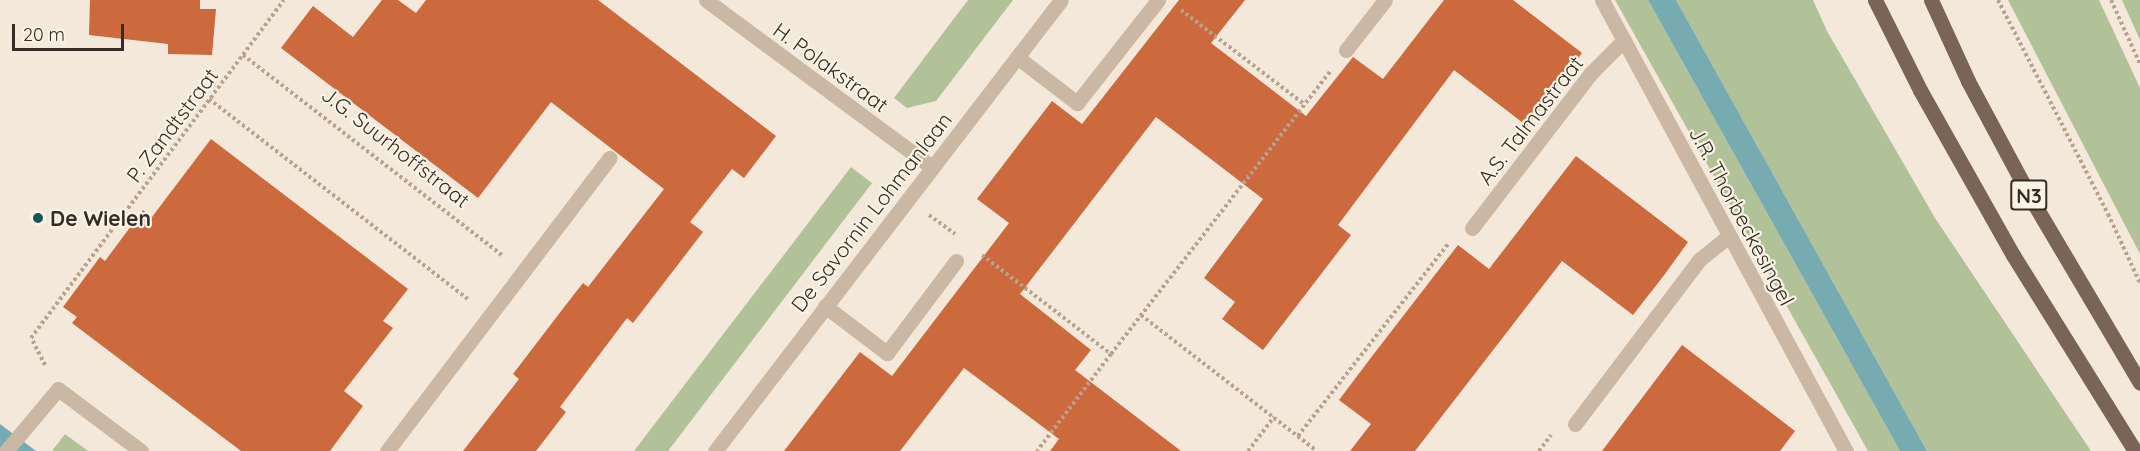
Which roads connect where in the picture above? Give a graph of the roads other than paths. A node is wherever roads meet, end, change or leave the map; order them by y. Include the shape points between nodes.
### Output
1 (1061, 0) edge
2 (1158, 0) edge
3 (1385, 0) edge
4 (1602, 0) edge
5 (1875, 0) edge
6 (1931, 0) edge
7 (715, 3) edge
8 (1624, 40) junction
9 (1346, 50) road end
10 (1017, 57) junction
11 (609, 158) dead end
12 (932, 167) junction
13 (1472, 228) road end
14 (1729, 236) junction
15 (956, 261) dead end
16 (825, 306) junction
17 (2140, 383) edge
18 (1575, 424) dead end
19 (6, 451) edge
20 (141, 451) edge
21 (387, 451) edge
22 (715, 451) edge
23 (1846, 451) edge
24 (2135, 451) edge

1 - 10 street, De Savornin Lohmanlaan
2 - 10 street via 1077,103
3 - 9 street
4 - 8 street, J.R. Thorbeckesingel
5 - 24 main road, N3 via 1920,90 2013,255
6 - 17 main road, N3 via 1968,81 2033,202
7 - 12 street, H. Polakstraat
8 - 13 street, A.S. Talmastraat via 1590,74
8 - 14 street, J.R. Thorbeckesingel
10 - 12 street, De Savornin Lohmanlaan
11 - 21 street
12 - 16 street, De Savornin Lohmanlaan
14 - 18 street via 1699,260
14 - 23 street, J.R. Thorbeckesingel
15 - 16 street via 886,353
16 - 22 street, De Savornin Lohmanlaan
19 - 20 street via 58,388

